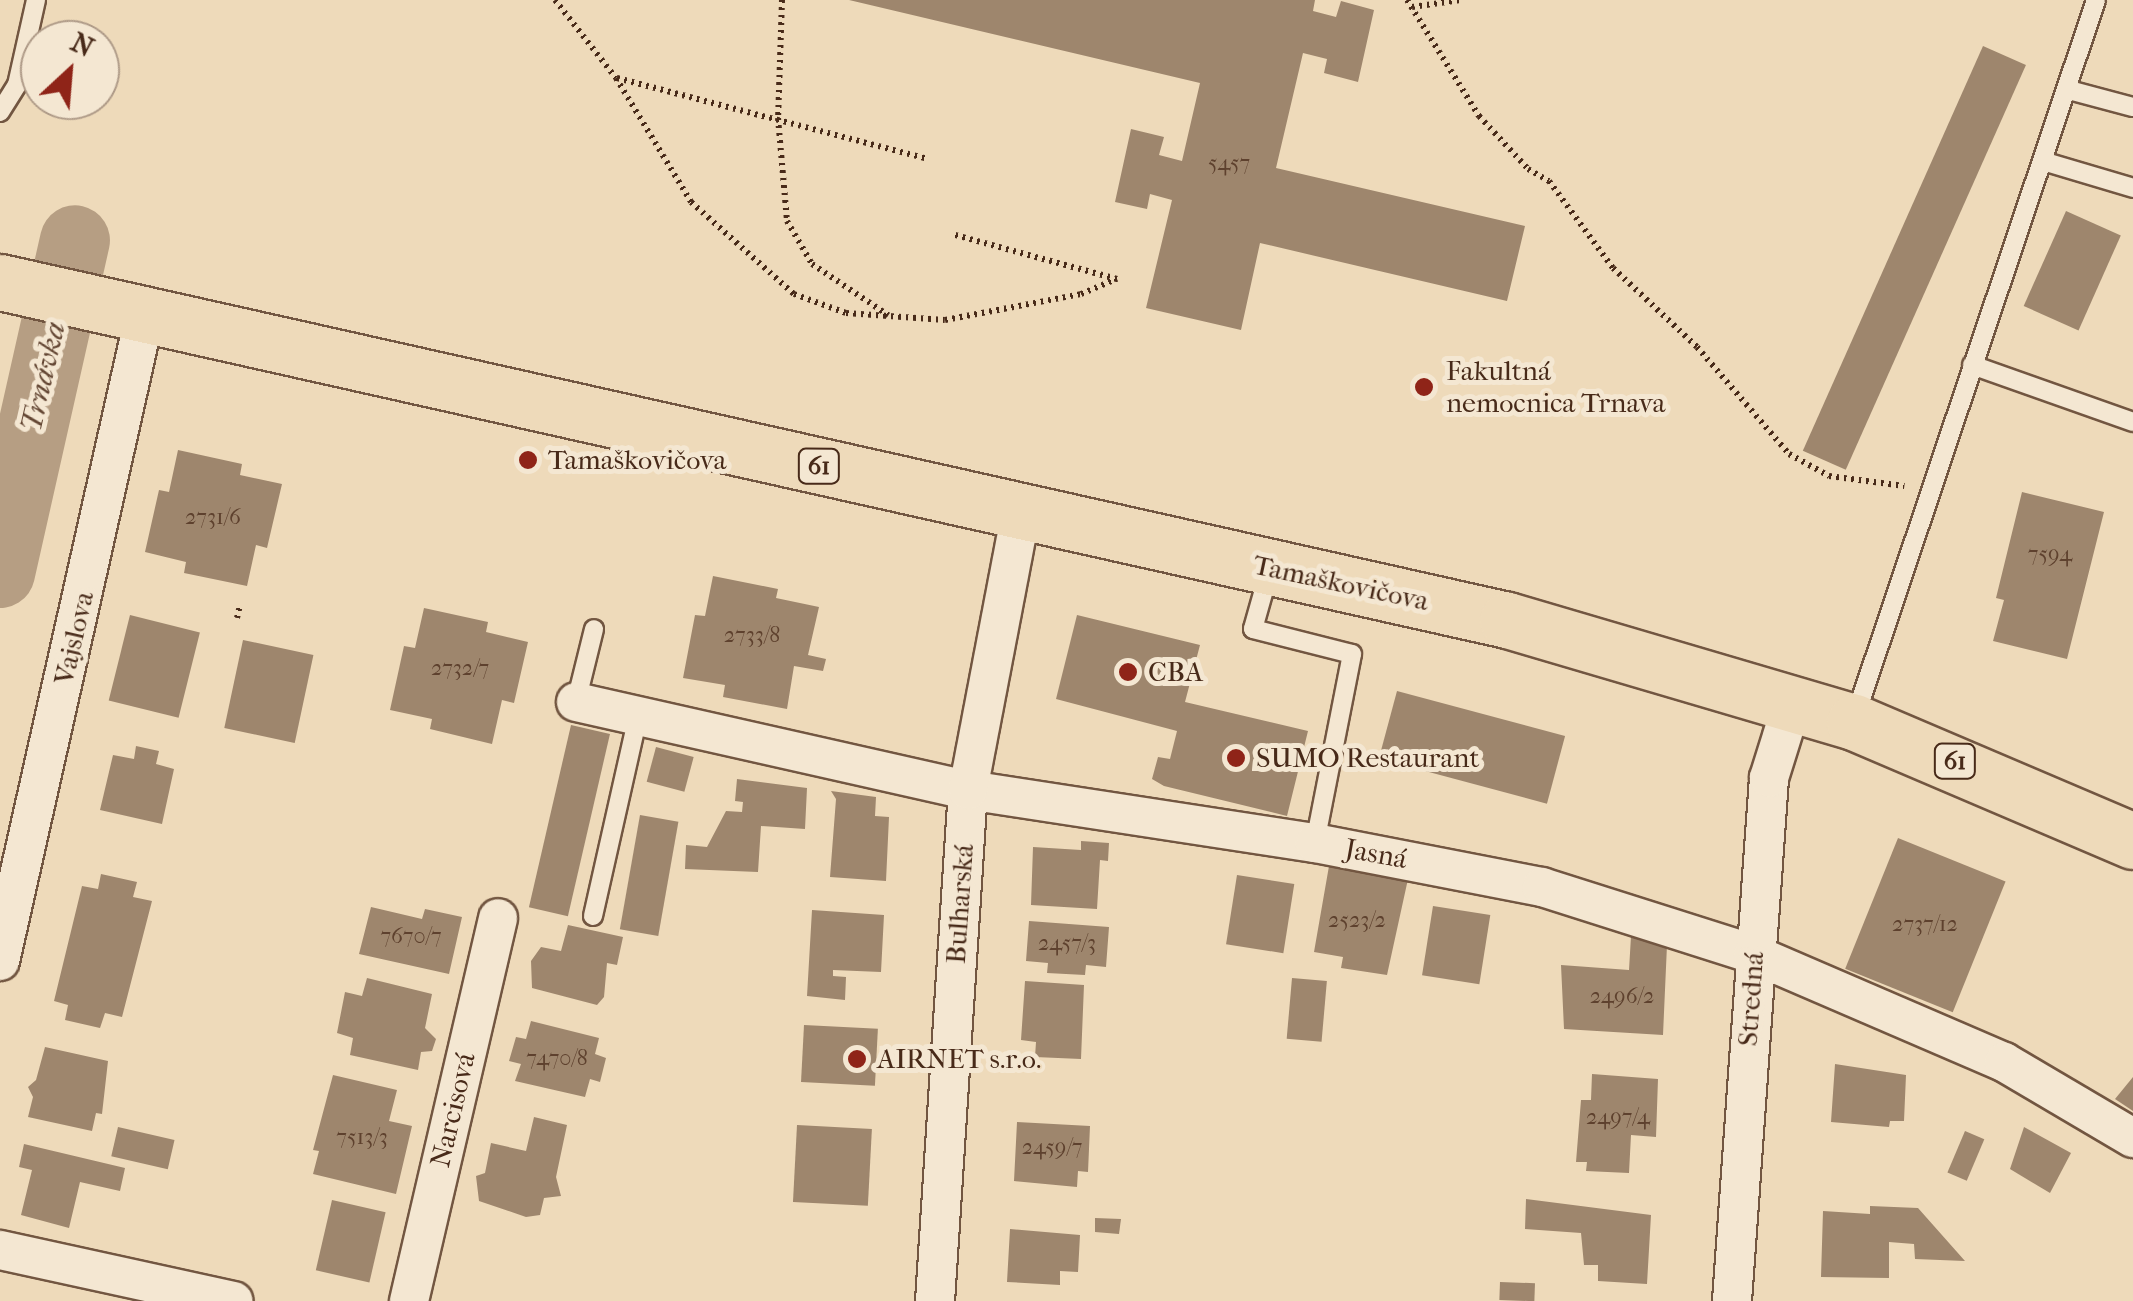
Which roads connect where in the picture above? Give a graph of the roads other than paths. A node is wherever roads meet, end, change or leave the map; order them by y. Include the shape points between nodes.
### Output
1 (36, 0) edge
2 (2096, 0) edge
3 (2068, 90) junction
4 (2133, 107) edge
5 (0, 112) edge
6 (2046, 162) junction
7 (2133, 188) edge
8 (0, 282) edge
9 (134, 311) junction
10 (1972, 365) junction
11 (2133, 422) edge
12 (1020, 512) junction
13 (1270, 567) junction
14 (594, 629) dead end
15 (576, 702) joint
16 (1793, 702) junction
17 (638, 717) junction
18 (1854, 722) junction
19 (968, 790) junction
20 (2133, 841) edge
21 (1315, 843) junction
22 (592, 916) dead end
23 (498, 918) dead end
24 (1753, 954) junction
25 (0, 961) edge
26 (2133, 1138) edge
27 (0, 1250) edge
28 (234, 1301) edge
29 (409, 1301) edge
30 (935, 1301) edge
31 (1732, 1301) edge

1 - 5 lane via 17,85
2 - 3 lane
3 - 4 lane
3 - 6 lane
6 - 7 lane
6 - 10 lane
8 - 9 main road, Tamaškovičova / 61
9 - 12 main road, Tamaškovičova / 61
9 - 25 street, Vajslova
10 - 11 lane
10 - 18 lane
12 - 13 main road, Tamaškovičova / 61
12 - 19 street, Bulharská
13 - 16 main road, Tamaškovičova / 61 via 1507,620
13 - 21 lane via 1253,628 1352,654
14 - 15 lane
15 - 17 street, Jasná
16 - 18 main road, Tamaškovičova / 61
16 - 24 street, Stredná via 1769,778
17 - 19 street, Jasná
17 - 22 lane
18 - 20 main road, Tamaškovičova / 61
19 - 21 street, Jasná
19 - 30 street, Bulharská
21 - 24 street, Jasná via 1542,887
23 - 29 street, Narcisová
24 - 26 street, Jasná via 2004,1062
24 - 31 street, Stredná
27 - 28 street

